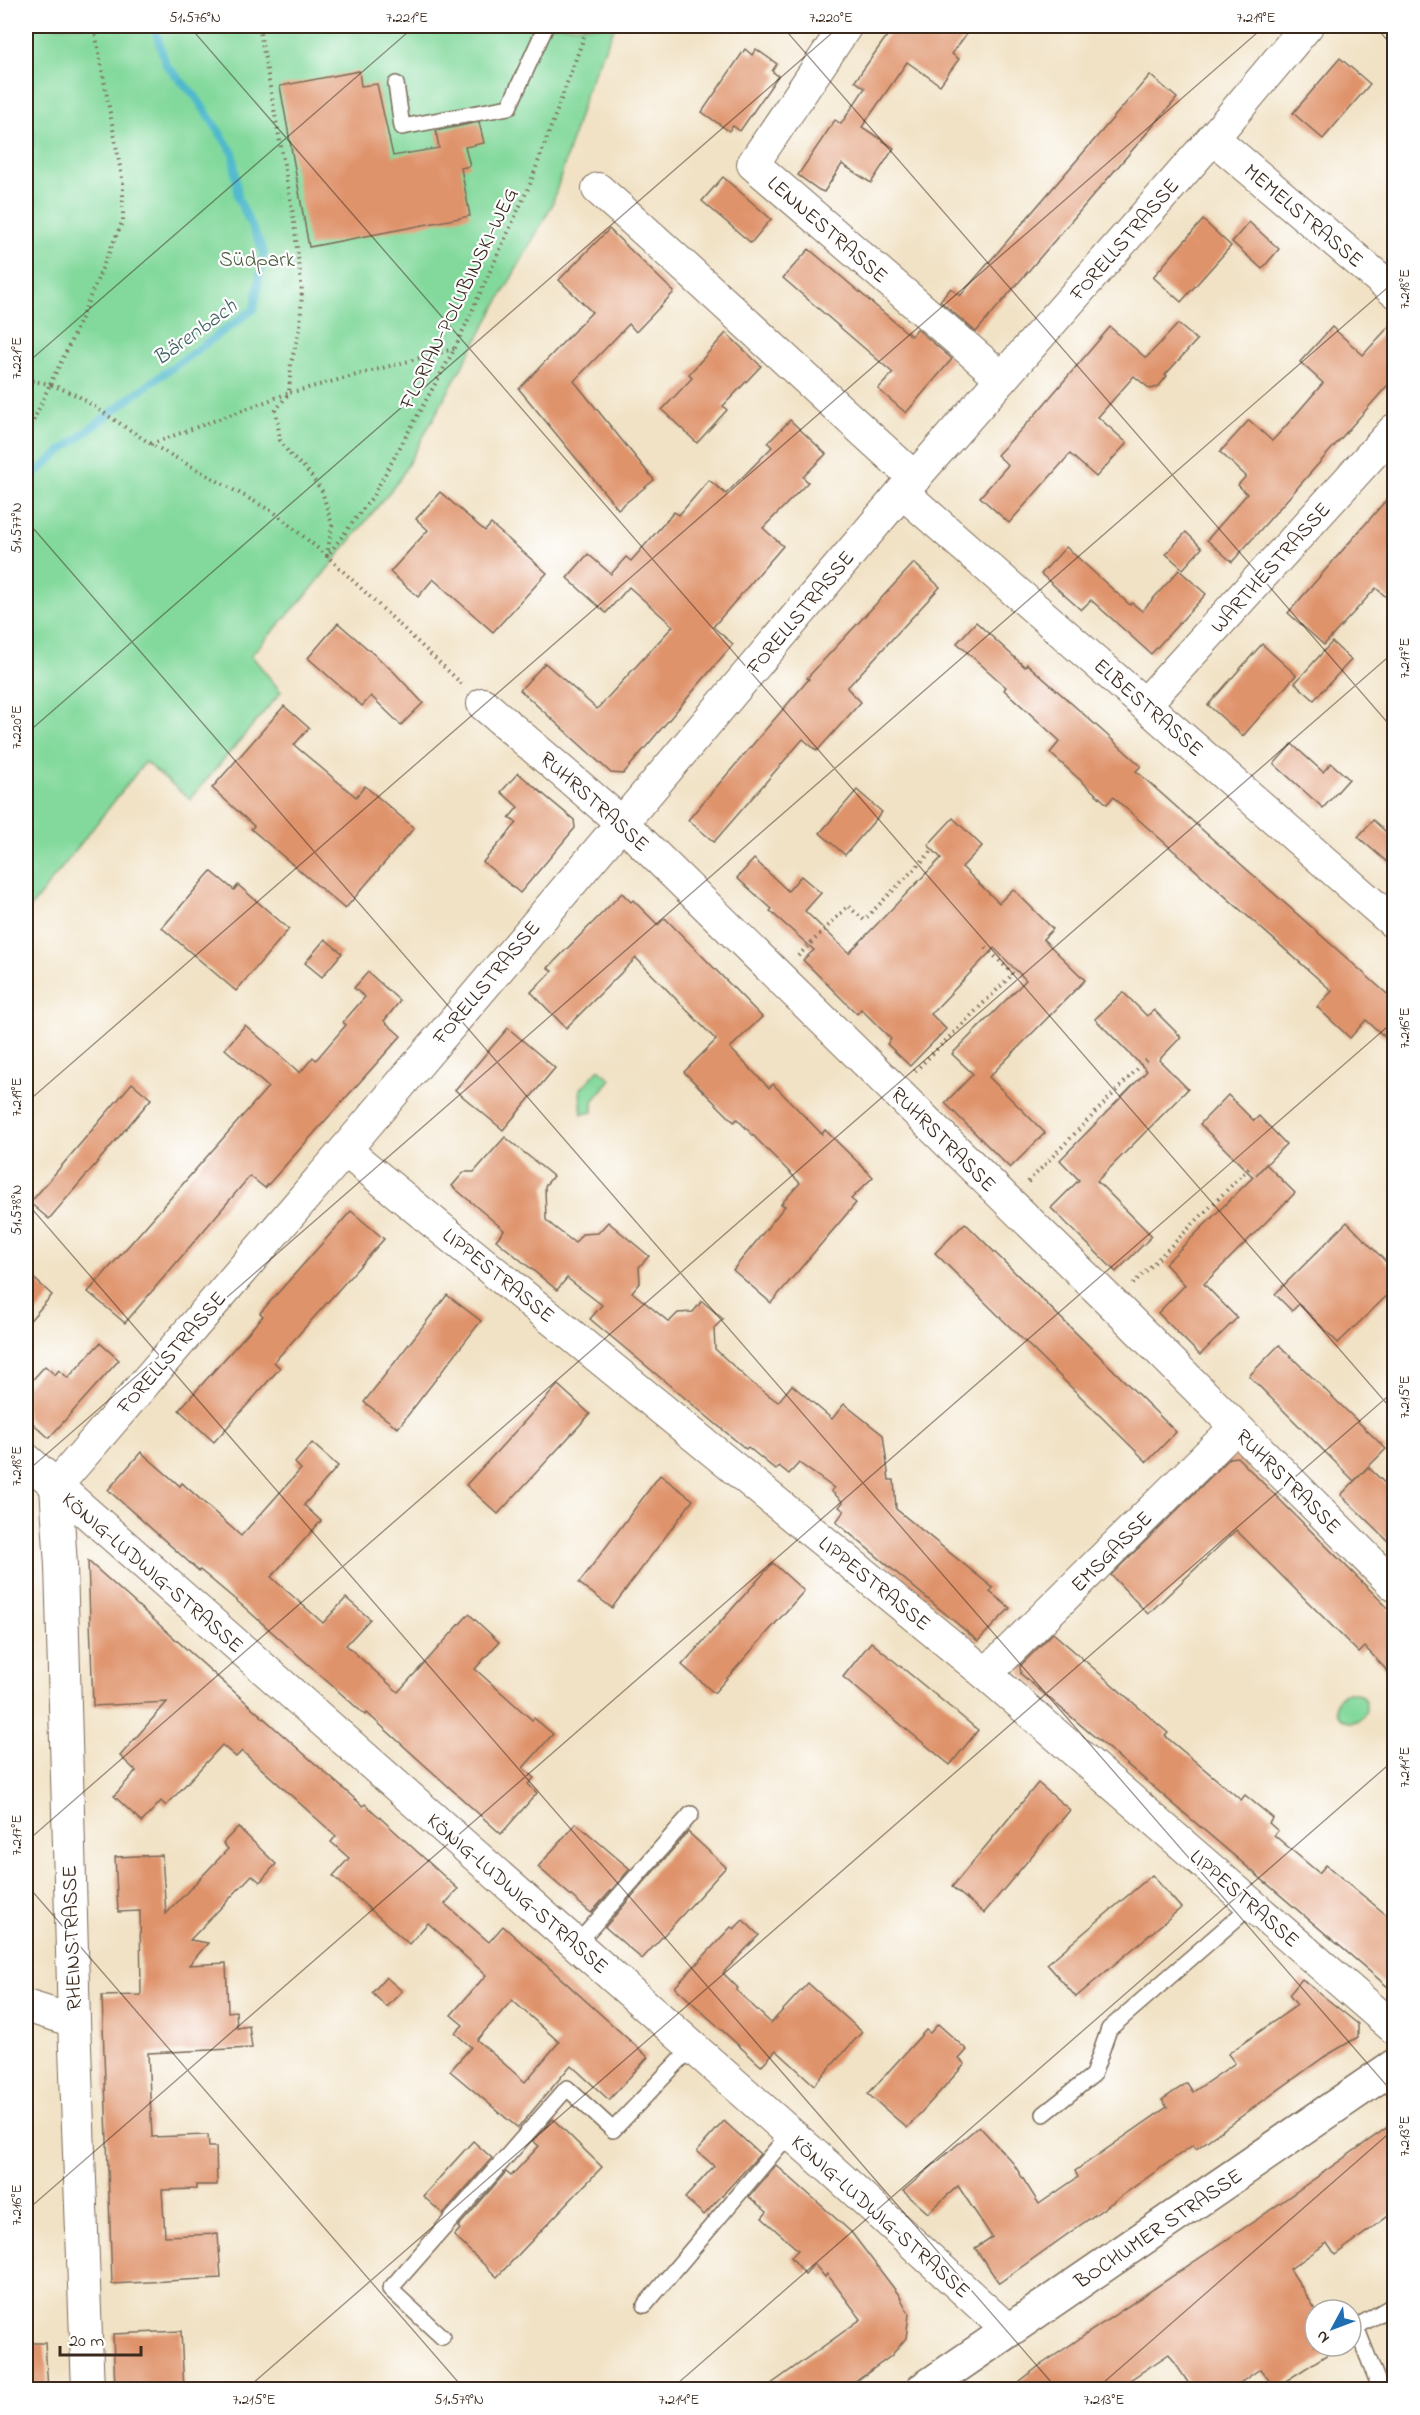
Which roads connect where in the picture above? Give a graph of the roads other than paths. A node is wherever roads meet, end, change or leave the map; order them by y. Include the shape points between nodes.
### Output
1 (546, 26) edge
2 (846, 26) edge
3 (1292, 30) edge
4 (396, 84) dead end
5 (1213, 138) junction
6 (598, 189) dead end
7 (1395, 291) edge
8 (1002, 378) junction
9 (1395, 430) edge
10 (908, 485) junction
11 (1146, 703) junction
12 (483, 704) road end
13 (621, 822) junction
14 (1395, 924) edge
15 (345, 1150) junction
16 (1235, 1428) junction
17 (26, 1459) edge
18 (56, 1486) junction
19 (1395, 1585) edge
20 (986, 1674) junction
21 (691, 1814) dead end
22 (1252, 1905) junction
23 (576, 1945) junction
24 (26, 2006) edge
25 (74, 2021) junction
26 (1395, 2028) edge
27 (692, 2047) junction
28 (1395, 2066) edge
29 (1044, 2114) dead end
30 (790, 2133) junction
31 (645, 2305) dead end
32 (1395, 2305) edge
33 (1008, 2330) junction
34 (442, 2337) dead end
35 (88, 2390) edge
36 (922, 2390) edge
37 (1381, 2390) edge

1 - 4 lane via 509,107 402,127
2 - 8 street, LENNESTRASSE via 753,164
3 - 5 street, FORELLSTRASSE
5 - 7 street, MEMELSTRASSE
5 - 8 street, FORELLSTRASSE
6 - 10 street via 811,384
8 - 10 street, FORELLSTRASSE
9 - 11 street, WARTHESTRASSE
10 - 11 street, ELBESTRASSE
10 - 13 street, FORELLSTRASSE
11 - 14 street, ELBESTRASSE
12 - 13 street, RUHRSTRASSE
13 - 15 street, FORELLSTRASSE
13 - 16 street, RUHRSTRASSE
15 - 18 street, FORELLSTRASSE
15 - 20 street, LIPPESTRASSE
16 - 19 street, RUHRSTRASSE
16 - 20 street, EMSGASSE
17 - 18 street, KÖNIG-LUDWIG-STRASSE
18 - 23 street, KÖNIG-LUDWIG-STRASSE
18 - 25 street, RHEINSTRASSE
20 - 22 street, LIPPESTRASSE
21 - 23 lane
22 - 26 street, LIPPESTRASSE
22 - 29 lane via 1109,2029 1093,2075
23 - 27 street, KÖNIG-LUDWIG-STRASSE
24 - 25 street
25 - 35 street, RHEINSTRASSE
27 - 30 street, KÖNIG-LUDWIG-STRASSE
27 - 34 lane via 613,2130 567,2088 390,2289
28 - 33 main road, BOCHUMER STRASSE
30 - 31 lane
30 - 33 street, KÖNIG-LUDWIG-STRASSE
32 - 37 lane via 1356,2327
33 - 36 main road, BOCHUMER STRASSE

